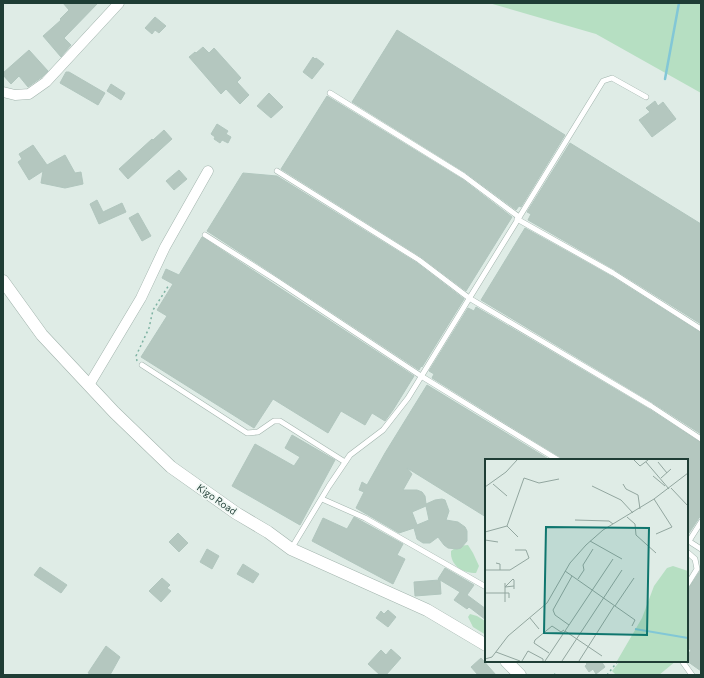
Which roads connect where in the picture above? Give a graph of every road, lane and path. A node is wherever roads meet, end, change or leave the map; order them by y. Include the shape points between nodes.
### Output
1 (119, 3) edge
2 (3, 92) edge
3 (330, 93) dead end
4 (646, 97) dead end
5 (208, 171) dead end
6 (277, 171) dead end
7 (518, 218) junction
8 (205, 235) dead end
9 (3, 281) edge
10 (169, 285) dead end
11 (469, 298) junction
12 (701, 329) edge
13 (142, 365) joint
14 (421, 376) junction
15 (89, 385) junction
16 (701, 439) edge
17 (556, 459) edge
18 (345, 462) junction
19 (322, 498) junction
20 (701, 522) edge
21 (688, 541) edge
22 (291, 549) junction
23 (701, 549) edge
24 (688, 553) edge
25 (688, 583) edge
26 (485, 586) edge
27 (485, 644) edge
28 (507, 662) edge
29 (617, 662) edge
30 (683, 662) edge
31 (520, 675) edge
32 (607, 675) edge
33 (692, 675) edge

1 - 2 street via 46,82 29,94 15,95
3 - 7 lane via 464,176
4 - 7 lane via 612,78 603,81
5 - 15 street via 165,247 140,298
6 - 11 lane via 419,260
7 - 11 lane
7 - 12 lane via 614,273
8 - 14 lane
9 - 15 street, Kigo Road via 42,335
10 - 13 path via 154,310 136,356 136,361
11 - 14 lane
11 - 16 lane via 651,406
13 - 18 lane via 247,433 258,432 274,421 280,421
14 - 17 lane
14 - 18 lane via 408,398 383,430 350,455
15 - 22 street, Kigo Road via 171,467
18 - 19 lane
19 - 22 lane
19 - 26 lane via 366,518
20 - 21 lane
21 - 23 lane
22 - 27 street, Kigo Road via 427,610
24 - 25 lane via 695,558 697,569
28 - 31 street
29 - 32 path
30 - 33 lane

